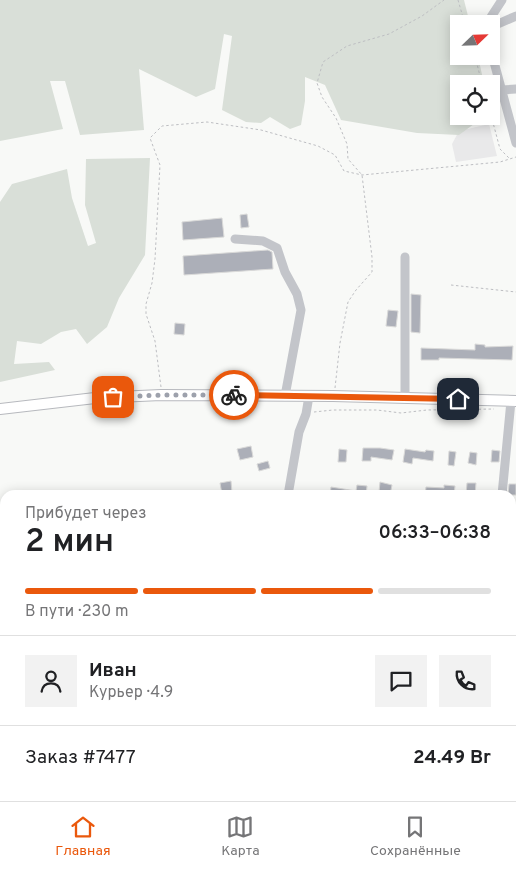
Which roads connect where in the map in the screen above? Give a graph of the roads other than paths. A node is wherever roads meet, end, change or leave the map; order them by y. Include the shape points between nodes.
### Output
1 (502, 0) edge
2 (492, 15) edge
3 (516, 16) edge
4 (500, 22) edge
5 (495, 65) edge
6 (516, 89) edge
7 (502, 90) junction
8 (516, 143) edge
9 (235, 239) dead end
10 (405, 257) dead end
11 (285, 396) junction
12 (309, 396) junction
13 (405, 398) junction
14 (513, 401) edge
15 (0, 409) edge
16 (289, 490) edge
17 (503, 490) edge

1 - 2 street
3 - 4 street
5 - 7 street
6 - 7 street
7 - 8 street
9 - 11 street via 263,241 277,248 297,294 302,310
10 - 13 street
11 - 12 main road
11 - 15 main road via 95,398
12 - 13 main road
12 - 16 street
13 - 14 main road
14 - 17 street

